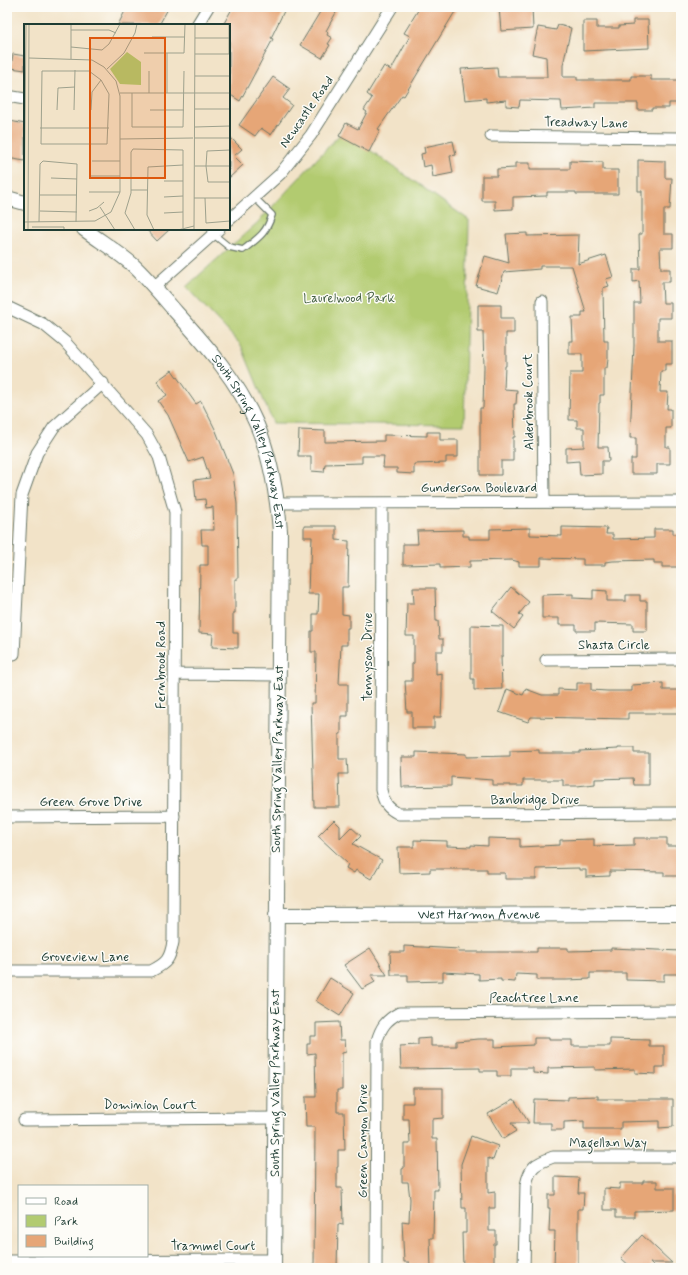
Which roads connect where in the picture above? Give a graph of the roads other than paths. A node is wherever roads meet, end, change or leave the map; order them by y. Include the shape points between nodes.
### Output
1 (208, 7) edge
2 (392, 7) edge
3 (198, 24) edge
4 (7, 96) edge
5 (24, 99) edge
6 (491, 136) dead end
7 (681, 138) edge
8 (254, 197) junction
9 (7, 198) edge
10 (24, 203) edge
11 (230, 219) edge
12 (85, 230) edge
13 (216, 232) edge
14 (154, 287) junction
15 (542, 301) dead end
16 (7, 307) edge
17 (103, 382) junction
18 (544, 502) junction
19 (681, 502) edge
20 (278, 503) junction
21 (382, 503) junction
22 (14, 654) dead end
23 (681, 659) edge
24 (546, 660) dead end
25 (176, 674) junction
26 (279, 675) junction
27 (390, 809) joint
28 (681, 813) edge
29 (174, 816) junction
30 (7, 817) edge
31 (681, 914) edge
32 (276, 915) junction
33 (161, 966) joint
34 (7, 971) edge
35 (681, 1011) edge
36 (389, 1018) joint
37 (275, 1118) junction
38 (24, 1120) dead end
39 (681, 1156) edge
40 (7, 1261) edge
41 (274, 1264) edge
42 (376, 1268) edge
43 (524, 1268) edge

1 - 3 street
2 - 8 street, Newcastle Road via 311,135 280,174
4 - 5 street
6 - 7 street, Treadway Lane
8 - 11 street, Newcastle Road
8 - 13 lane via 272,215 268,228 257,239 243,250 229,247
9 - 10 street
12 - 14 street, South Spring Valley Parkway East via 132,265
13 - 14 street
14 - 20 street, South Spring Valley Parkway East via 212,352 238,389 257,424 270,462
15 - 18 street, Alderbrook Court
16 - 17 street, Fernbrook Road via 43,324 66,342
17 - 22 street via 54,427 37,453 22,495
17 - 25 street, Fernbrook Road via 147,435 159,457 175,512
18 - 19 street, Gunderson Boulevard
18 - 21 street, Gunderson Boulevard
20 - 21 street, Gunderson Boulevard
20 - 26 street, South Spring Valley Parkway East
21 - 27 street, Tennyson Drive via 381,790 384,802
23 - 24 street, Shasta Circle
25 - 26 street
25 - 29 street, Fernbrook Road
26 - 32 street, South Spring Valley Parkway East
27 - 28 street, Banbridge Drive via 399,814
29 - 30 street, Green Grove Drive
29 - 33 street, Fernbrook Road via 173,942 170,956
31 - 32 street, West Harmon Avenue
32 - 37 street, South Spring Valley Parkway East
33 - 34 street, Groveview Lane via 151,971
35 - 36 street, Peachtree Lane via 399,1013
36 - 42 street, Green Canyon Drive via 381,1028 377,1041
37 - 38 street, Dominion Court
37 - 41 street, South Spring Valley Parkway East
39 - 43 street, Magellan Way via 553,1157 536,1163 529,1173 526,1185
40 - 41 street, Trammel Court

